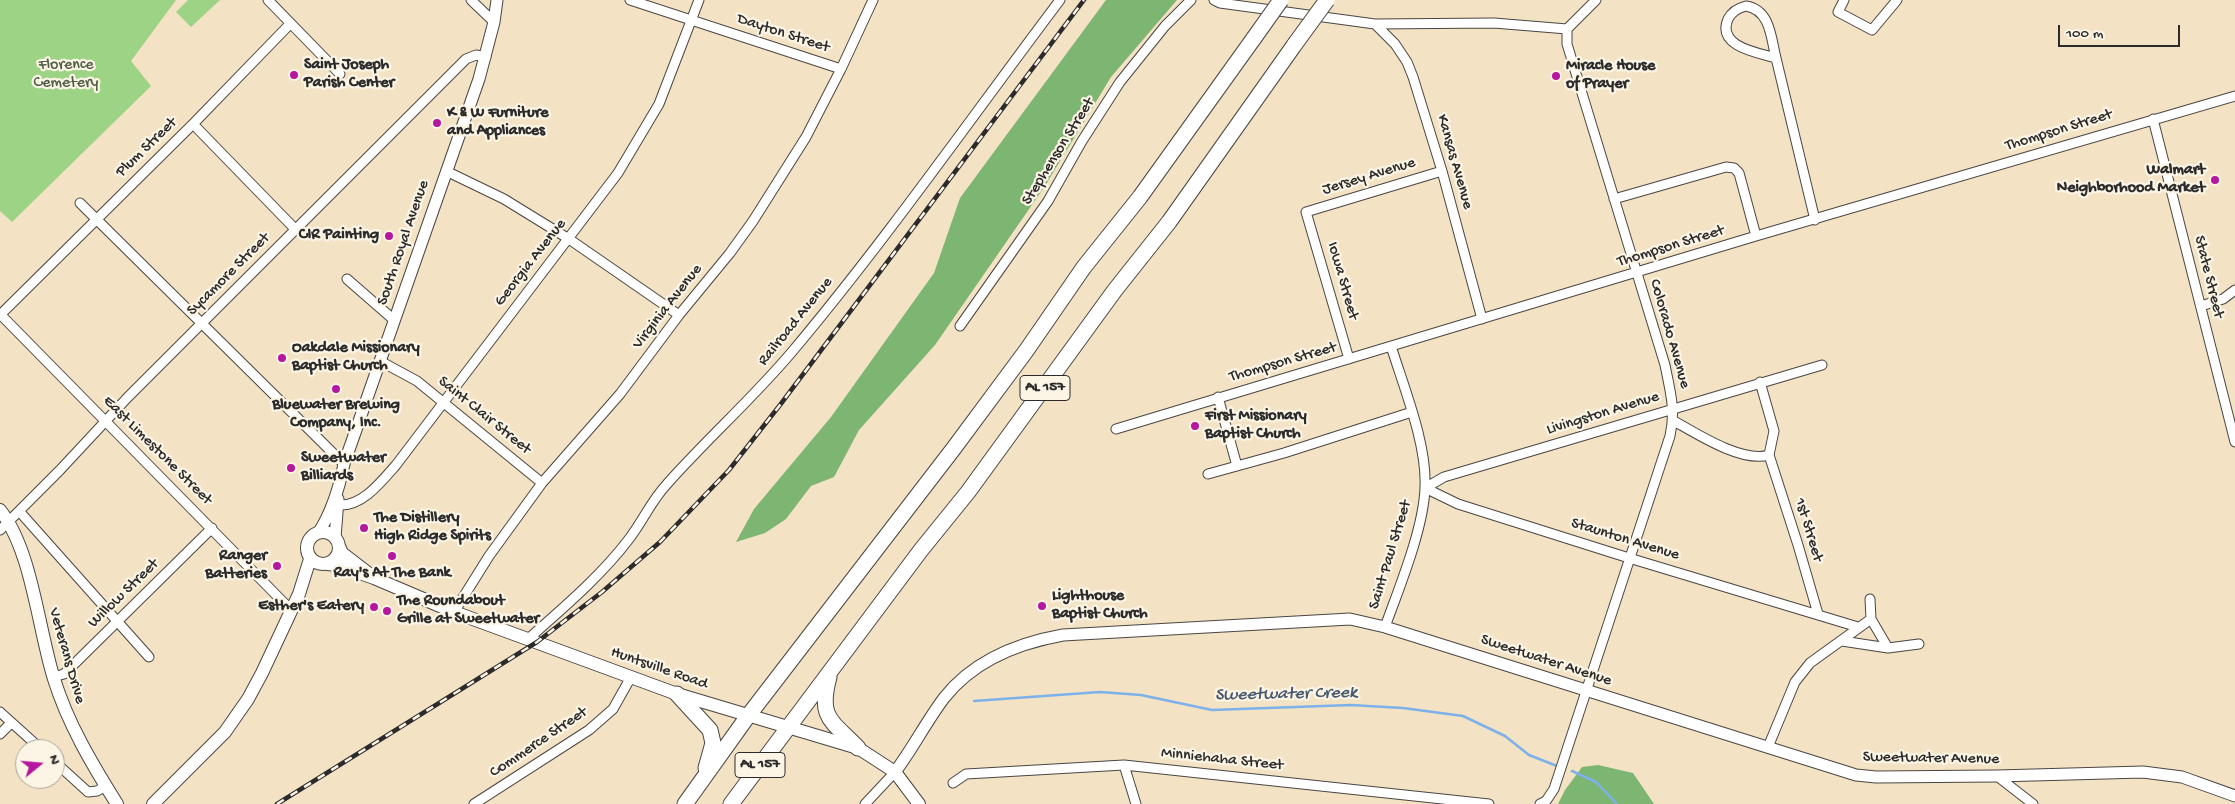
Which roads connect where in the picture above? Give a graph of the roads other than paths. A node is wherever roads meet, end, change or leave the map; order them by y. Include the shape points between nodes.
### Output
1 (268, 0) edge
2 (471, 0) edge
3 (497, 0) edge
4 (630, 0) edge
5 (700, 0) edge
6 (873, 0) edge
7 (1060, 0) edge
8 (1192, 0) edge
9 (1214, 0) edge
10 (1281, 0) edge
11 (1327, 0) edge
12 (1596, 0) edge
13 (1844, 0) edge
14 (1897, 0) edge
15 (693, 20) junction
16 (494, 22) junction
17 (290, 24) junction
18 (1375, 24) junction
19 (1566, 29) junction
20 (486, 57) junction
21 (1776, 58) junction
22 (841, 69) junction
23 (340, 74) dead end
24 (2235, 96) edge
25 (2153, 119) junction
26 (193, 124) junction
27 (446, 171) junction
28 (1442, 171) junction
29 (1614, 199) junction
30 (80, 203) dead end
31 (1306, 212) joint
32 (96, 218) junction
33 (1815, 220) junction
34 (296, 230) junction
35 (1756, 236) junction
36 (569, 239) junction
37 (1636, 274) junction
38 (347, 279) dead end
39 (2235, 290) edge
40 (2201, 306) junction
41 (0, 315) edge
42 (679, 315) junction
43 (1482, 319) junction
44 (394, 320) junction
45 (201, 323) junction
46 (960, 326) dead end
47 (1392, 346) junction
48 (1349, 359) junction
49 (380, 361) junction
50 (1822, 365) dead end
51 (1760, 382) junction
52 (1218, 397) junction
53 (443, 402) junction
54 (1674, 408) junction
55 (1412, 412) junction
56 (105, 420) junction
57 (1674, 421) junction
58 (1116, 429) dead end
59 (2235, 442) edge
60 (1769, 455) junction
61 (344, 464) junction
62 (1237, 466) junction
63 (1208, 474) dead end
64 (542, 483) junction
65 (1425, 488) junction
66 (338, 500) junction
67 (0, 510) edge
68 (19, 511) junction
69 (4, 525) edge
70 (212, 528) junction
71 (318, 532) junction
72 (337, 542) junction
73 (1629, 558) junction
74 (310, 559) junction
75 (325, 564) junction
76 (374, 578) junction
77 (299, 594) junction
78 (1870, 599) dead end
79 (291, 610) junction
80 (454, 612) junction
81 (1818, 614) junction
82 (1871, 619) junction
83 (116, 622) junction
84 (1385, 627) junction
85 (1858, 627) junction
86 (528, 639) junction
87 (1842, 641) junction
88 (1918, 644) dead end
89 (1888, 648) junction
90 (149, 657) dead end
91 (831, 670) junction
92 (631, 677) junction
93 (53, 678) junction
94 (1588, 692) junction
95 (677, 694) junction
96 (0, 712) edge
97 (748, 716) junction
98 (10, 724) junction
99 (789, 726) junction
100 (0, 734) edge
101 (28, 739) edge
102 (1768, 747) junction
103 (858, 748) junction
104 (1124, 765) junction
105 (65, 771) edge
106 (895, 772) junction
107 (1997, 776) junction
108 (702, 780) junction
109 (953, 783) dead end
110 (106, 786) junction
111 (2235, 796) edge
112 (1414, 800) edge
113 (117, 804) edge
114 (152, 804) edge
115 (474, 804) edge
116 (684, 804) edge
117 (731, 804) edge
118 (865, 804) edge
119 (919, 804) edge
120 (1136, 804) edge
121 (1489, 804) edge
122 (1540, 804) edge
123 (2033, 804) edge

1 - 17 street
2 - 16 street
3 - 16 street, South Royal Avenue
4 - 15 street, Dayton Street
5 - 15 street, Georgia Avenue
6 - 22 street, Virginia Avenue
7 - 86 street, Railroad Avenue via 833,302 790,354 667,484 630,538 608,562
8 - 46 street, Stephenson Street via 1165,26 1120,82 1048,201
9 - 18 street
10 - 97 highway, AL 157, bridge via 965,433
11 - 91 highway, AL 157, bridge via 1169,222
12 - 19 street
13 - 14 street via 1838,12 1872,30
15 - 22 street, Dayton Street
15 - 36 street, Georgia Avenue via 667,86 645,130
16 - 20 street, South Royal Avenue
17 - 23 street
17 - 26 street, Plum Street
18 - 19 street via 1494,23
18 - 28 street, Kansas Avenue via 1407,62
19 - 29 street, Colorado Avenue
20 - 27 street, South Royal Avenue
20 - 34 street, Sycamore Street via 476,55 466,59
21 - 21 street via 1764,16 1753,7 1734,11 1726,23 1728,37 1733,43
21 - 33 street
22 - 42 street, Virginia Avenue via 806,136 753,221
24 - 25 street, Thompson Street
25 - 33 street, Thompson Street
25 - 40 street, State Street
26 - 32 street, Plum Street
26 - 34 street
27 - 36 street via 504,199
27 - 44 street, South Royal Avenue
28 - 31 street, Jersey Avenue
28 - 43 street, Kansas Avenue
29 - 35 street via 1726,167 1734,168 1739,173
29 - 37 street, Colorado Avenue
30 - 32 street
31 - 48 street, Iowa Street
32 - 41 street, Plum Street
32 - 45 street
33 - 35 street, Thompson Street
34 - 45 street, Sycamore Street
35 - 37 street, Thompson Street
36 - 42 street
36 - 53 street, Georgia Avenue
37 - 43 street, Thompson Street
37 - 54 street, Colorado Avenue via 1665,365
38 - 44 street
39 - 40 street via 2222,299
40 - 59 street, State Street
41 - 56 street, East Limestone Street
42 - 64 street, Virginia Avenue via 620,394
43 - 47 street, Thompson Street
44 - 49 street, South Royal Avenue
45 - 56 street, Sycamore Street
45 - 61 street
47 - 48 street, Thompson Street
47 - 55 street, Saint Paul Street
48 - 52 street, Thompson Street
49 - 53 street, Saint Clair Street via 403,372
49 - 61 street, South Royal Avenue
50 - 51 street, Livingston Avenue
51 - 54 street, Livingston Avenue
51 - 60 street via 1772,421 1773,441
52 - 58 street, Thompson Street
52 - 62 street
53 - 64 street, Saint Clair Street
53 - 66 street, Georgia Avenue via 396,465 376,486 355,503
54 - 57 street, Colorado Avenue
54 - 65 street, Livingston Avenue via 1444,477
55 - 62 street
55 - 65 street, Saint Paul Street via 1424,463
56 - 68 street, Sycamore Street
56 - 70 street, East Limestone Street
57 - 60 street via 1714,443 1755,457
57 - 73 street, Colorado Avenue
60 - 81 street, 1st Street
61 - 66 street, South Royal Avenue
62 - 63 street
64 - 80 street, Virginia Avenue
65 - 73 street, Staunton Avenue via 1458,504
65 - 84 street, Saint Paul Street via 1417,531
66 - 71 street, South Royal Avenue
66 - 72 street, South Royal Avenue
67 - 69 main road, Veterans Drive
68 - 69 street, Sycamore Street
68 - 83 street
69 - 93 main road, Veterans Drive via 18,538
70 - 79 street, East Limestone Street
70 - 83 street, Willow Street
71 - 72 main road via 328,533
71 - 74 main road via 306,545
72 - 75 main road via 335,559
72 - 76 main road, Huntsville Road via 342,553
73 - 81 street, Staunton Avenue
73 - 94 street, Colorado Avenue
74 - 75 main road
74 - 77 main road
75 - 76 main road, Huntsville Road
75 - 77 main road
76 - 80 main road, Huntsville Road
77 - 79 main road
78 - 82 street
79 - 114 main road via 262,673 237,716 206,752
80 - 86 main road, Huntsville Road
81 - 85 street, Staunton Avenue
82 - 85 street
82 - 89 street
83 - 90 street
83 - 93 street, Willow Street via 64,674
84 - 94 street, Sweetwater Avenue
84 - 106 street, Sweetwater Avenue via 1350,619 1262,622 1063,635 1024,643 991,659 965,677 946,696
85 - 87 street
86 - 92 main road, Huntsville Road
87 - 89 street
87 - 102 street via 1810,663 1795,682
88 - 89 street
91 - 99 highway, AL 157
91 - 103 highway via 824,694 828,717
92 - 95 main road, Huntsville Road
92 - 115 street, Commerce Street via 612,709 590,730
93 - 110 main road, Veterans Drive via 68,720
94 - 102 street, Sweetwater Avenue
94 - 122 street, Colorado Avenue via 1554,789
95 - 97 main road, Huntsville Road
95 - 108 highway via 702,719 714,743
96 - 98 street
97 - 99 main road, Huntsville Road
97 - 108 highway, AL 157
98 - 100 street
98 - 101 street
99 - 103 main road, Huntsville Road
99 - 117 highway, AL 157
102 - 107 street, Sweetwater Avenue via 1866,776
103 - 106 main road, Huntsville Road
104 - 109 street, Minniehaha Street via 966,774
104 - 112 street, Minniehaha Street
104 - 120 street
105 - 110 street via 88,792
106 - 118 street
106 - 119 main road, Huntsville Road
107 - 111 street, Sweetwater Avenue via 2143,772 2182,777
107 - 123 street
108 - 116 highway, AL 157
110 - 113 main road, Veterans Drive
112 - 121 street, Minniehaha Street

